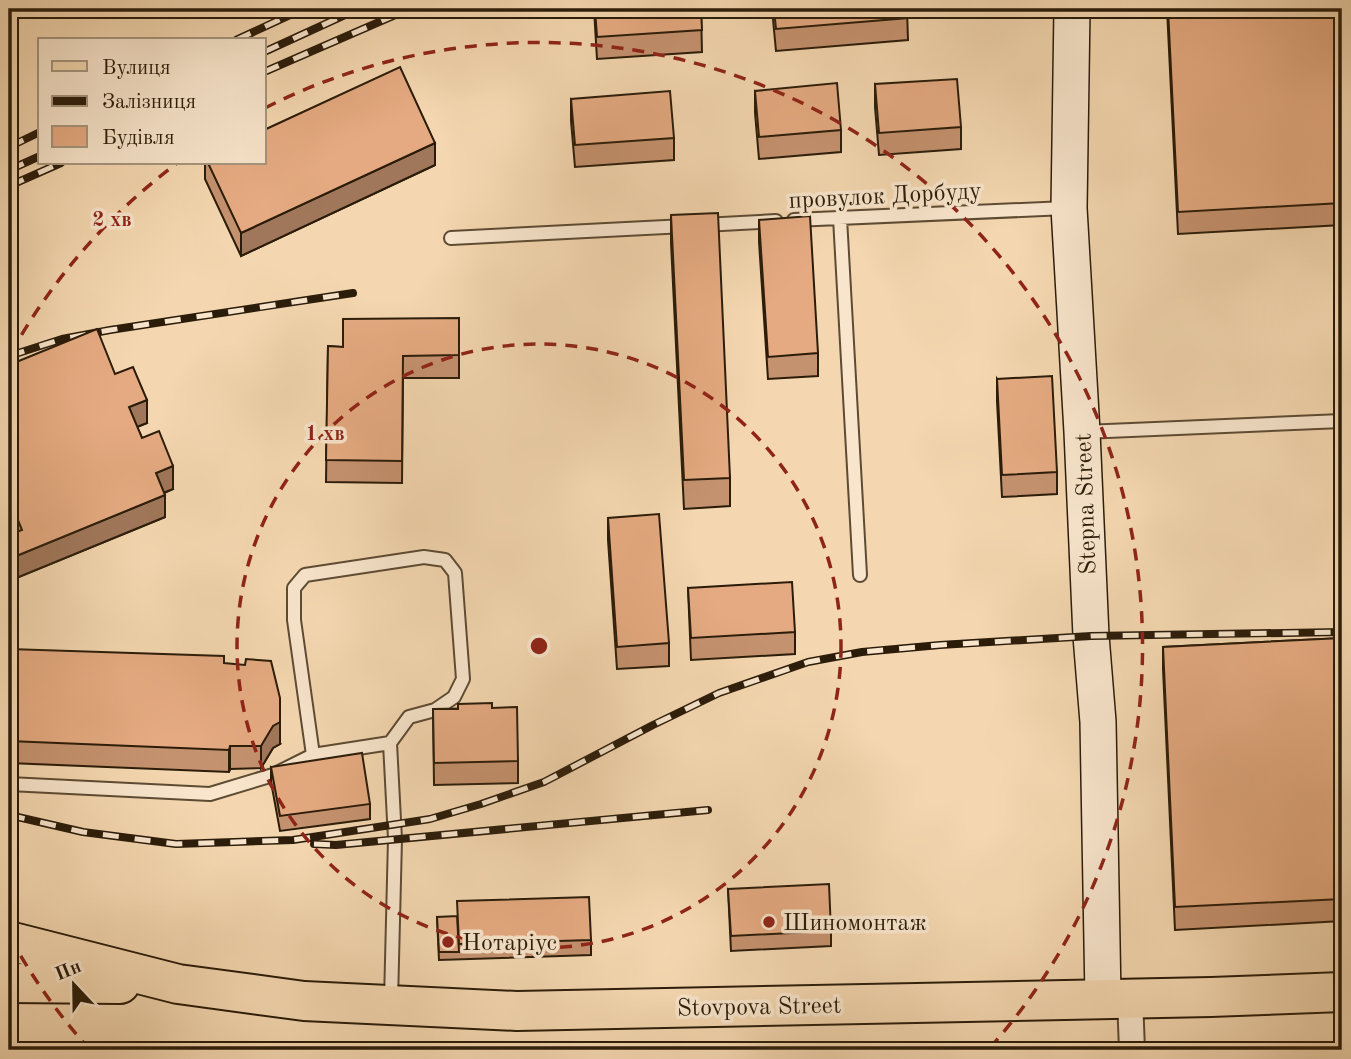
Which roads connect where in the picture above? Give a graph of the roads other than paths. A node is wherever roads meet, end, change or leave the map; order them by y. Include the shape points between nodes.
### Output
1 (1072, 9) edge
2 (1069, 208) junction
3 (840, 218) junction
4 (451, 238) dead end
5 (1342, 421) edge
6 (1082, 432) junction
7 (860, 575) dead end
8 (390, 743) junction
9 (313, 755) junction
10 (9, 784) edge
11 (9, 941) edge
12 (9, 983) edge
13 (178, 984) junction
14 (1342, 992) edge
15 (1117, 998) junction
16 (390, 1006) junction
17 (1132, 1050) edge

1 - 2 main road, Stepna Street
2 - 3 lane, провулок Дорбуду
2 - 6 main road, Stepna Street
3 - 4 lane, провулок Дорбуду
3 - 7 lane
5 - 6 lane
6 - 15 main road, Stepna Street via 1091,636
8 - 9 lane
8 - 9 lane via 409,717 435,710 454,698 463,679 455,573 445,560 424,557 305,575 293,588
8 - 16 lane via 395,838
9 - 10 lane via 273,775 210,793
11 - 13 main road, Stovpova Street
12 - 13 main road, Stovpova Street
13 - 16 main road, Stovpova Street via 304,1001
14 - 15 main road, Stovpova Street
15 - 16 main road, Stovpova Street via 517,1011
15 - 17 street, Stepna Street

